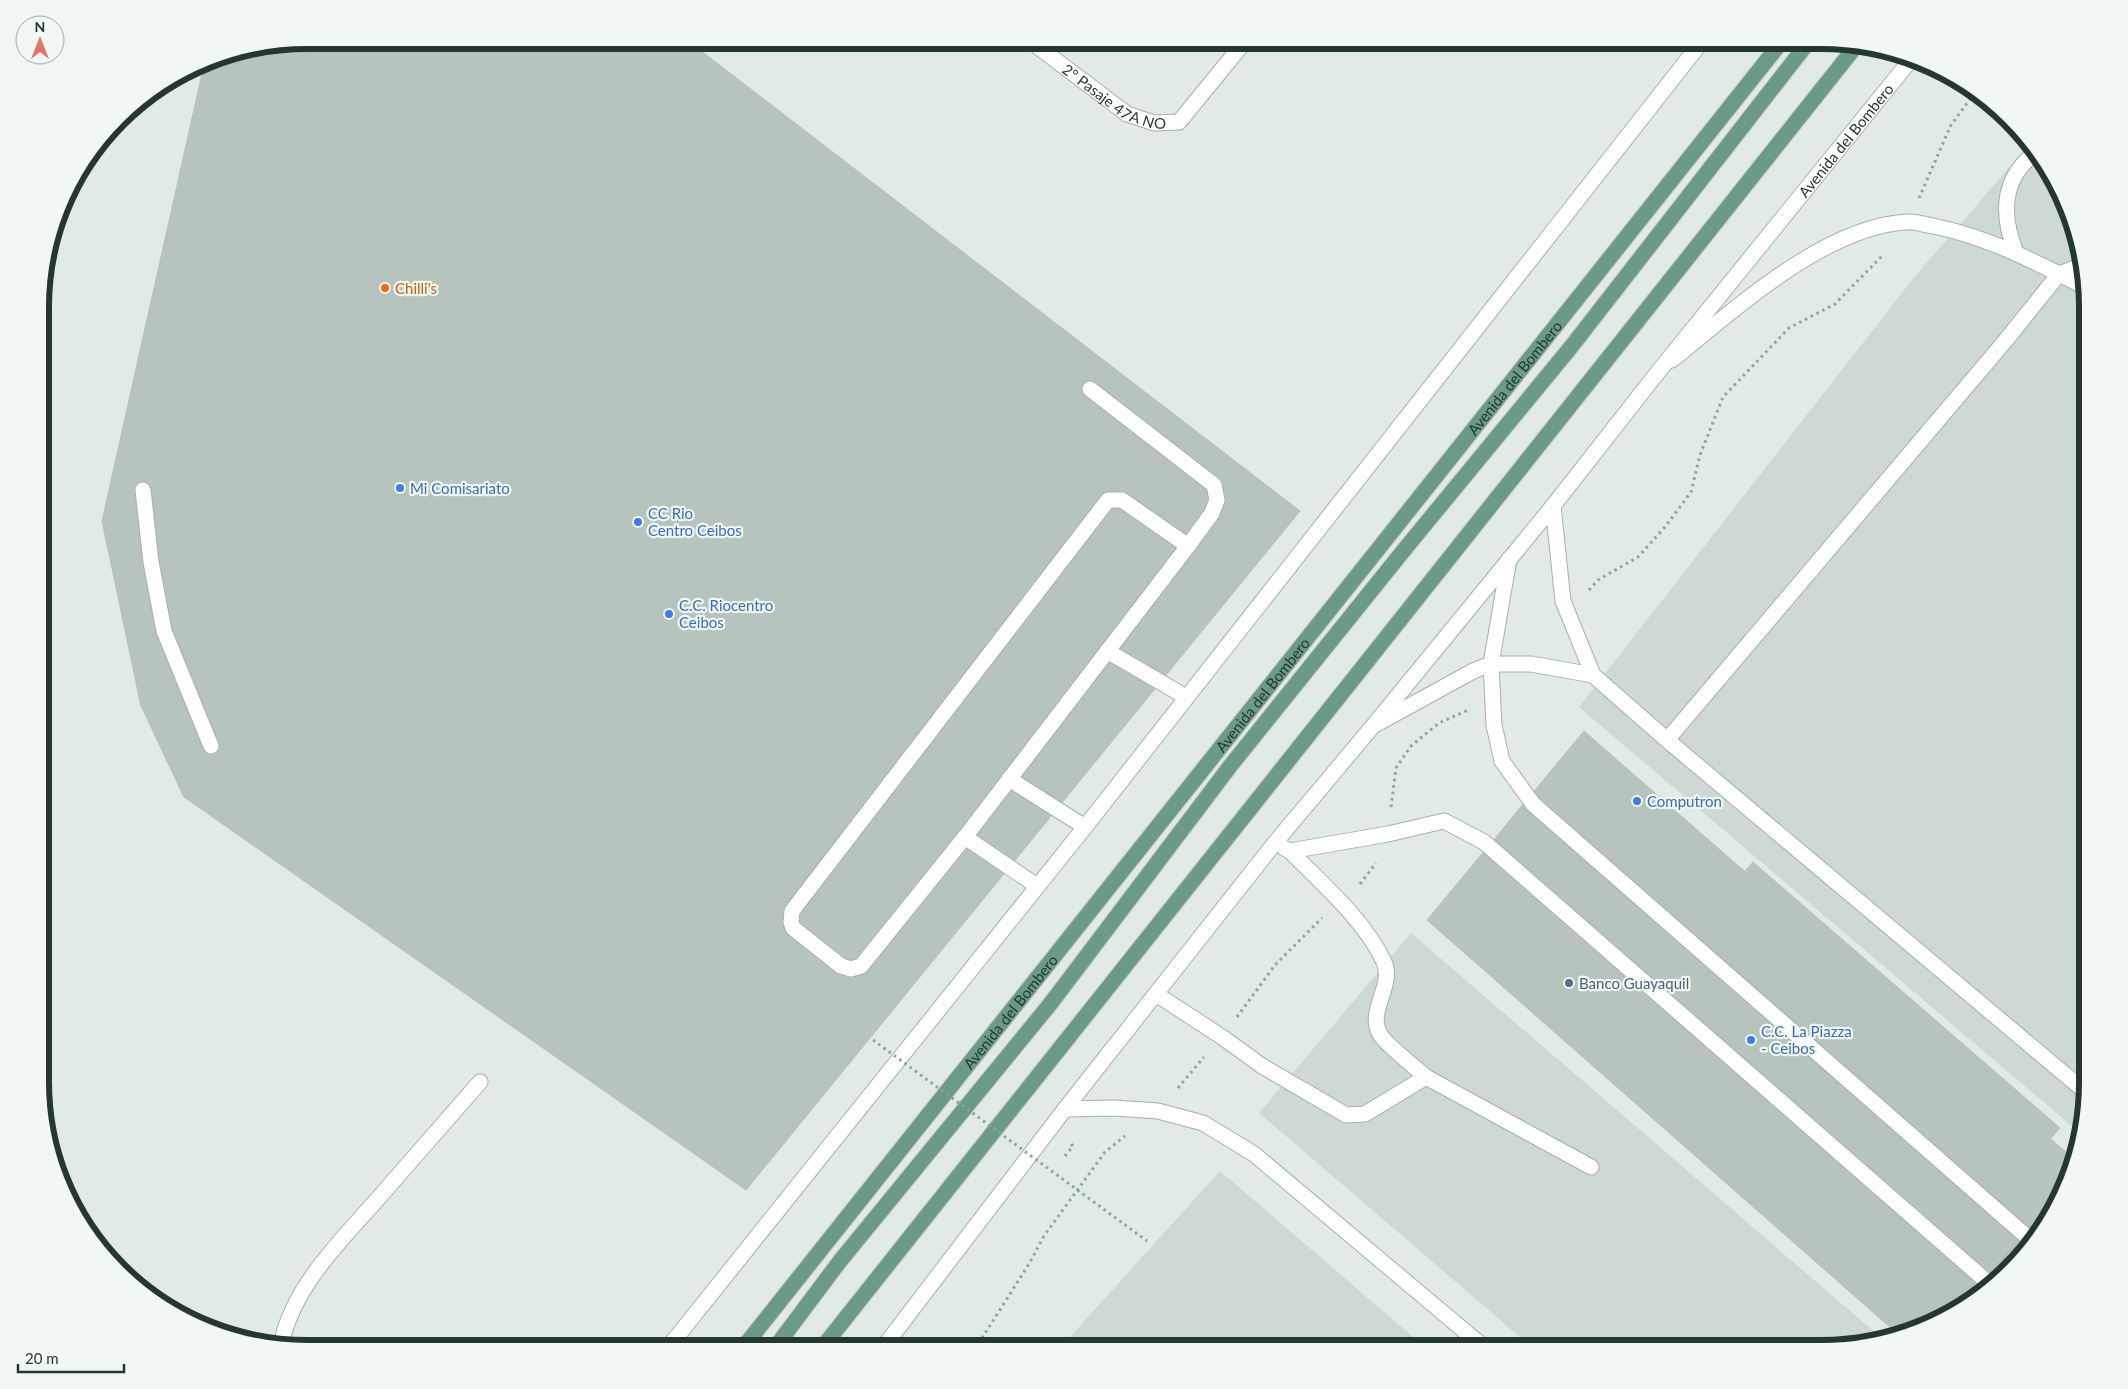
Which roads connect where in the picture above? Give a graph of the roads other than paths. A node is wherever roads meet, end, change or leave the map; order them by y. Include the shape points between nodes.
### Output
1 (1041, 49) edge
2 (1239, 49) edge
3 (1696, 49) edge
4 (1776, 49) edge
5 (1803, 49) edge
6 (1852, 51) edge
7 (1908, 64) edge
8 (2031, 157) edge
9 (2016, 253) junction
10 (2076, 267) edge
11 (2059, 274) junction
12 (2078, 284) edge
13 (1658, 372) junction
14 (1090, 389) dead end
15 (142, 490) dead end
16 (1553, 506) junction
17 (1188, 546) junction
18 (1509, 559) junction
19 (1107, 651) junction
20 (1492, 664) junction
21 (1593, 675) junction
22 (1186, 697) junction
23 (1373, 726) junction
24 (1667, 740) junction
25 (211, 746) dead end
26 (1009, 779) junction
27 (1085, 826) junction
28 (965, 837) junction
29 (1274, 844) junction
30 (1290, 851) junction
31 (1037, 886) junction
32 (1156, 994) junction
33 (1426, 1077) junction
34 (480, 1082) dead end
35 (2079, 1084) edge
36 (1065, 1109) junction
37 (1591, 1167) dead end
38 (2027, 1237) edge
39 (1984, 1282) edge
40 (282, 1339) edge
41 (674, 1340) edge
42 (749, 1340) edge
43 (781, 1340) edge
44 (828, 1340) edge
45 (889, 1340) edge
46 (1475, 1340) edge

1 - 2 main road, 2° Pasaje 47A NO via 1127,114 1154,123 1179,122
3 - 22 main road
4 - 42 main road, Avenida del Bombero
5 - 43 main road via 1577,340 1231,765 1051,1003 840,1261
6 - 44 main road
7 - 13 main road, Avenida del Bombero
8 - 9 main road via 2019,169 2009,189 2006,218
9 - 11 main road
9 - 13 main road via 1992,242 1943,228 1908,222 1871,228 1831,244 1763,286
10 - 11 main road
11 - 12 main road
11 - 24 main road
13 - 16 main road, Avenida del Bombero
14 - 17 main road via 1214,485 1217,500 1212,513
15 - 25 main road via 164,631
16 - 18 main road, Avenida del Bombero
16 - 21 main road via 1563,601
17 - 19 main road
17 - 28 main road via 1122,500 1108,500 792,911 793,928 841,966 851,969 861,966
18 - 20 main road
18 - 23 main road, Avenida del Bombero
19 - 22 main road
19 - 26 main road
20 - 21 main road via 1531,664
20 - 23 main road via 1473,671
20 - 38 main road via 1494,725 1502,761 1533,804
21 - 24 main road
22 - 27 main road
23 - 29 main road, Avenida del Bombero
24 - 35 main road
26 - 27 main road
26 - 28 main road
27 - 31 main road
28 - 31 main road
29 - 30 main road
29 - 32 main road, Avenida del Bombero
30 - 33 main road via 1341,904 1385,964 1386,980 1375,1023 1381,1037
30 - 39 main road via 1444,821 1484,842
31 - 41 main road
32 - 33 main road via 1262,1066 1346,1115 1365,1114
32 - 36 main road, Avenida del Bombero
33 - 37 main road
34 - 40 main road via 327,1257 298,1298 285,1324
36 - 45 main road, Avenida del Bombero
36 - 46 main road via 1158,1111 1203,1123 1254,1154

